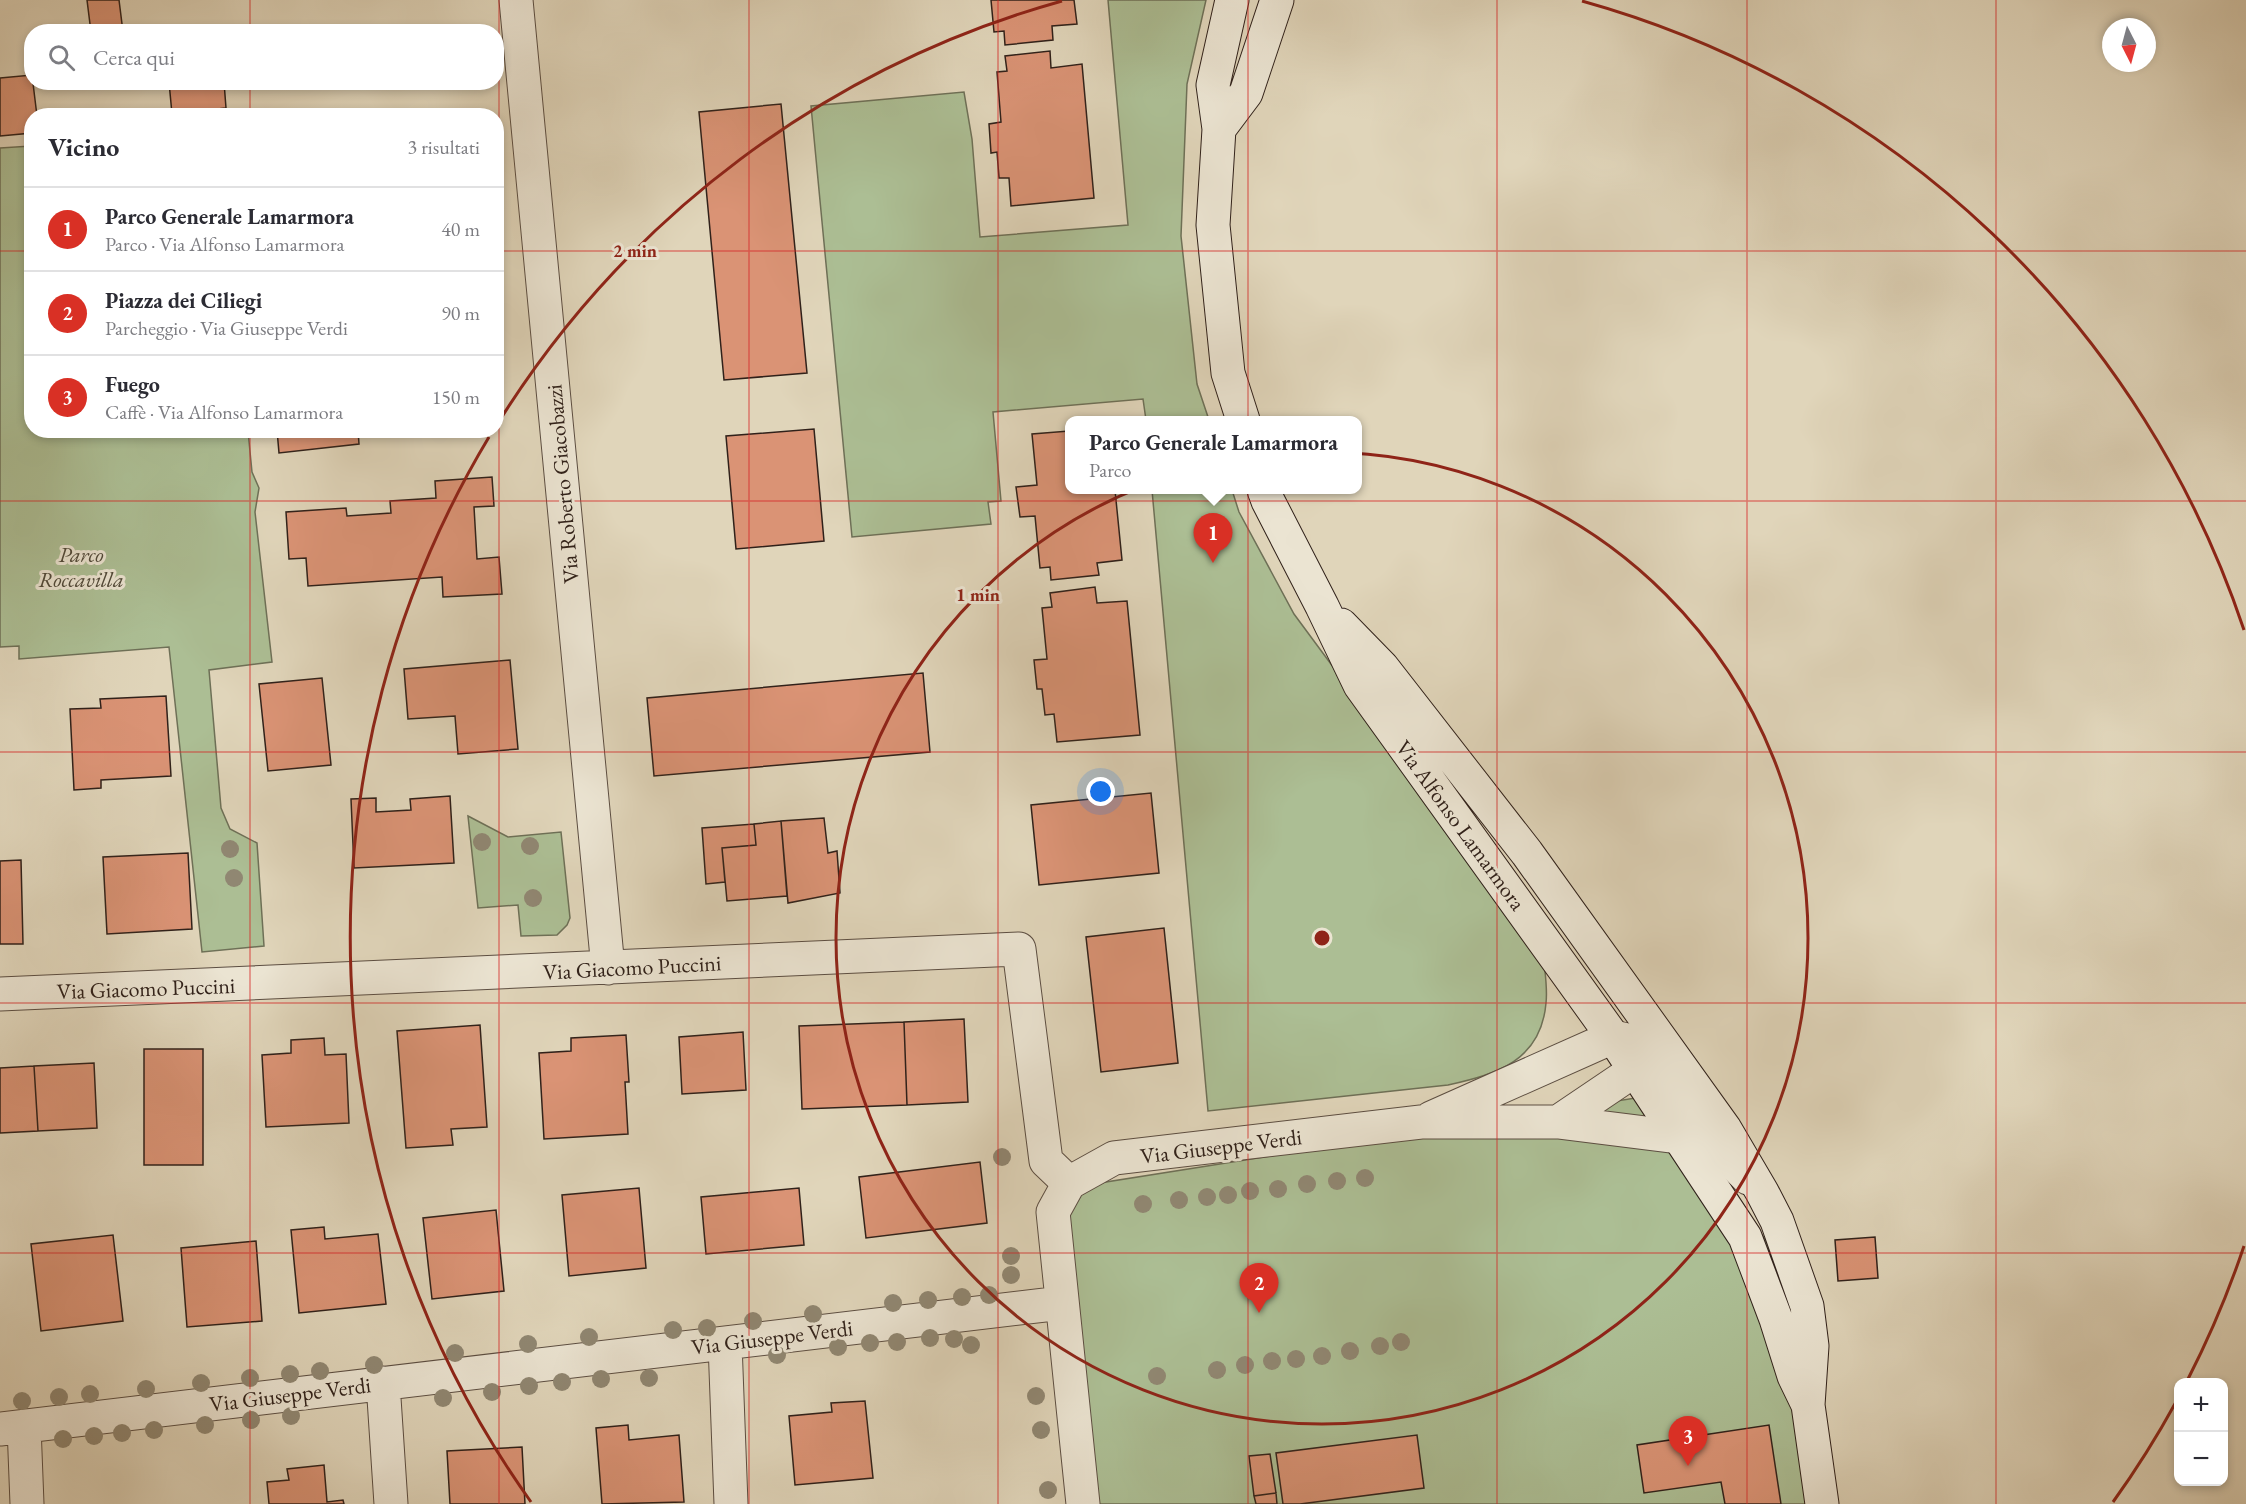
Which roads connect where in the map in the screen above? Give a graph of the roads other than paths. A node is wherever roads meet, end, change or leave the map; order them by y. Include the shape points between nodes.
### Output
1 (516, 0) edge
2 (1232, 0) edge
3 (1277, 0) edge
4 (1219, 129) junction
5 (1242, 416) edge
6 (1266, 494) edge
7 (1322, 606) junction
8 (1527, 853) junction
9 (608, 968) junction
10 (0, 994) edge
11 (1613, 1037) junction
12 (1640, 1057) junction
13 (1421, 1122) junction
14 (1558, 1122) junction
15 (1678, 1137) junction
16 (1069, 1183) junction
17 (1762, 1192) junction
18 (1062, 1303) junction
19 (725, 1343) junction
20 (382, 1383) junction
21 (1808, 1405) junction
22 (12, 1427) edge
23 (27, 1504) edge
24 (391, 1504) edge
25 (730, 1504) edge
26 (1083, 1504) edge
27 (1822, 1504) edge

1 - 9 street, Via Roberto Giacobazzi
2 - 4 street via 1213,85
3 - 4 street via 1246,93
4 - 5 street via 1213,225 1228,373
6 - 7 street, Via Alfonso Lamarmora
7 - 8 street, Via Alfonso Lamarmora via 1382,667
7 - 11 street, Via Alfonso Lamarmora via 1360,685
8 - 12 street, Via Alfonso Lamarmora via 1545,905
8 - 17 street, Via Alfonso Lamarmora via 1725,1129
9 - 10 street, Via Giacomo Puccini
9 - 16 street, Via Giacomo Puccini via 1019,949 1046,1161
11 - 12 street, Via Alfonso Lamarmora
11 - 13 street, Via Giuseppe Verdi
12 - 14 street
12 - 15 street, Via Alfonso Lamarmora
12 - 17 street, Via Alfonso Lamarmora via 1709,1139
13 - 14 street, Via Giuseppe Verdi
13 - 16 street, Via Giuseppe Verdi via 1114,1158
14 - 15 street, Via Giuseppe Verdi
15 - 21 street, Via Alfonso Lamarmora via 1745,1237
16 - 18 street via 1053,1212
17 - 21 street, Via Alfonso Lamarmora via 1777,1221 1807,1306 1812,1346
18 - 19 street, Via Giuseppe Verdi
18 - 26 street
19 - 20 street, Via Giuseppe Verdi
19 - 25 street
20 - 22 street, Via Giuseppe Verdi
20 - 24 street
21 - 27 street, Via Alfonso Lamarmora
22 - 23 street

